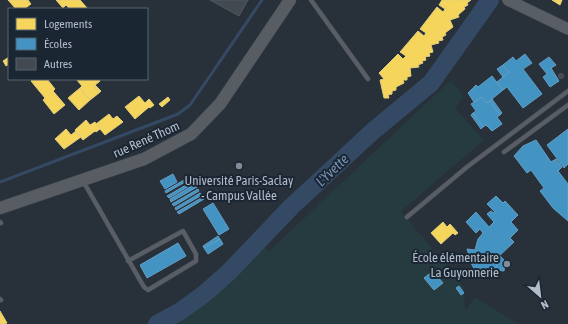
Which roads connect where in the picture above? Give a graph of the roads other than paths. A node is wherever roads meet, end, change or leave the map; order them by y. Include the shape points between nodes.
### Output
1 (290, 0) edge
2 (311, 0) edge
3 (508, 0) edge
4 (568, 29) edge
5 (368, 79) dead end
6 (568, 91) edge
7 (568, 105) edge
8 (504, 152) dead end
9 (83, 180) junction
10 (0, 208) edge
11 (407, 217) dead end
12 (128, 261) junction

1 - 9 main road, rue René Thom via 220,104 191,134 144,159
2 - 5 lane
3 - 4 street
6 - 11 lane via 467,167
7 - 8 lane
9 - 10 main road, rue René Thom
9 - 12 lane
12 - 12 lane via 183,231 196,254 196,261 148,290

